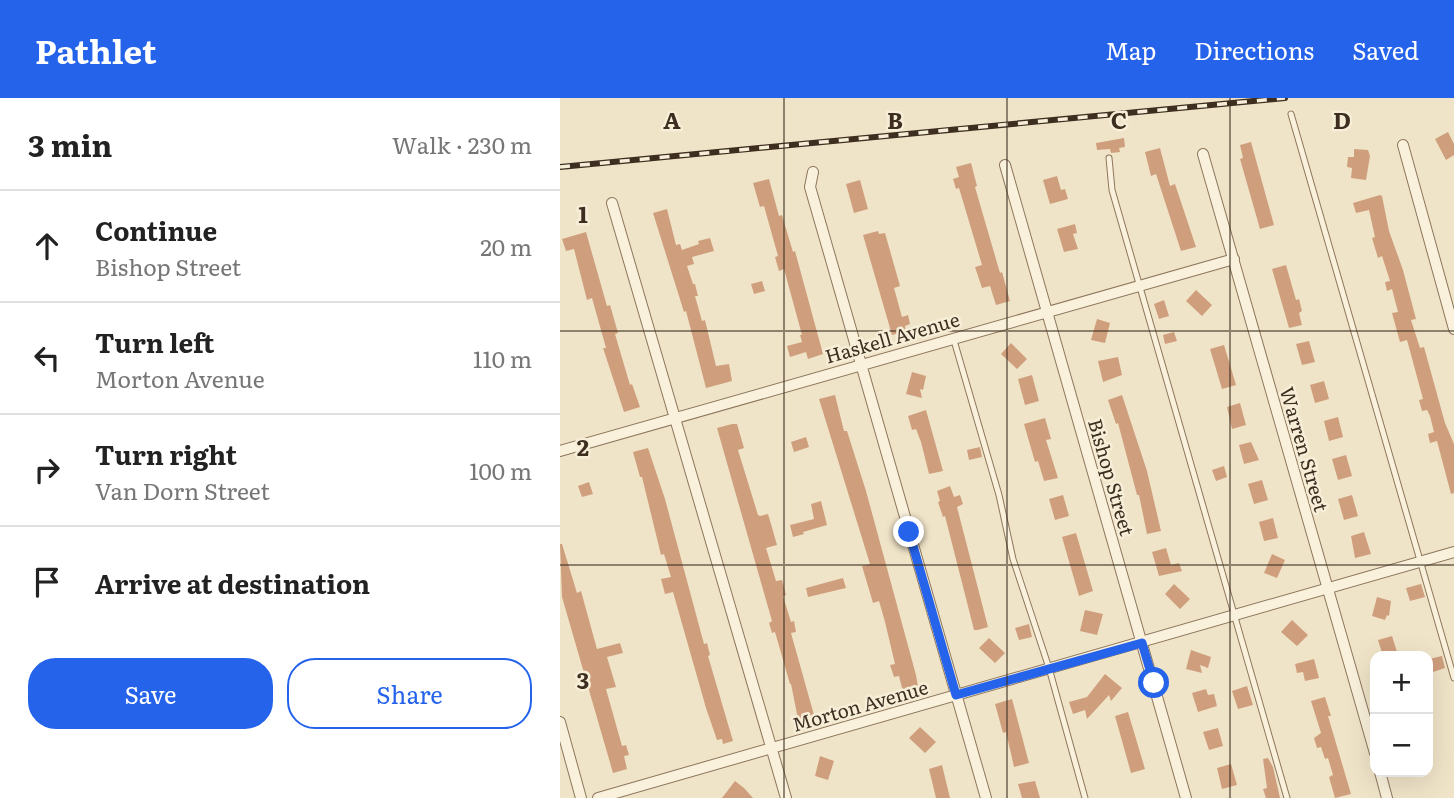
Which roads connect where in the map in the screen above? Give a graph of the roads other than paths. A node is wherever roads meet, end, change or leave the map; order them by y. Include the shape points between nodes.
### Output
1 (1291, 114) dead end
2 (1403, 145) dead end
3 (1203, 154) dead end
4 (1109, 158) dead end
5 (1005, 166) dead end
6 (813, 172) dead end
7 (612, 203) dead end
8 (1234, 258) junction
9 (1140, 284) junction
10 (1046, 311) junction
11 (1454, 329) edge
12 (953, 337) junction
13 (860, 364) junction
14 (675, 417) junction
15 (560, 452) edge
16 (1454, 552) edge
17 (1420, 561) junction
18 (1327, 588) junction
19 (1235, 615) junction
20 (1142, 643) junction
21 (1049, 668) junction
22 (1454, 678) edge
23 (956, 695) junction
24 (560, 722) edge
25 (1370, 736) edge
26 (771, 748) junction
27 (1381, 777) edge
28 (581, 798) edge
29 (598, 798) edge
30 (786, 798) edge
31 (986, 798) edge
32 (1085, 798) edge
33 (1186, 798) edge
34 (1287, 798) edge
35 (1387, 798) edge

1 - 17 lane
2 - 11 street
3 - 8 street, Warren Street
4 - 9 lane via 1112,190
5 - 10 street, Bishop Street
6 - 13 street via 810,187
7 - 14 street
8 - 9 street, Haskell Avenue
8 - 18 street, Warren Street
9 - 10 street, Haskell Avenue
9 - 19 lane
10 - 12 street, Haskell Avenue
10 - 20 street, Bishop Street
12 - 13 street, Haskell Avenue
12 - 21 lane via 1013,559
13 - 14 street, Haskell Avenue
13 - 23 street
14 - 15 street, Haskell Avenue
14 - 26 street
16 - 17 street, Morton Avenue
17 - 18 street, Morton Avenue
17 - 22 lane
18 - 19 street, Morton Avenue
18 - 25 street, Warren Street
19 - 20 street, Morton Avenue
19 - 34 lane
20 - 21 street, Morton Avenue
20 - 33 street, Bishop Street
21 - 23 street, Morton Avenue
21 - 32 lane
23 - 26 street, Morton Avenue
23 - 31 street
24 - 28 street
26 - 29 street, Morton Avenue
26 - 30 street
27 - 35 street

